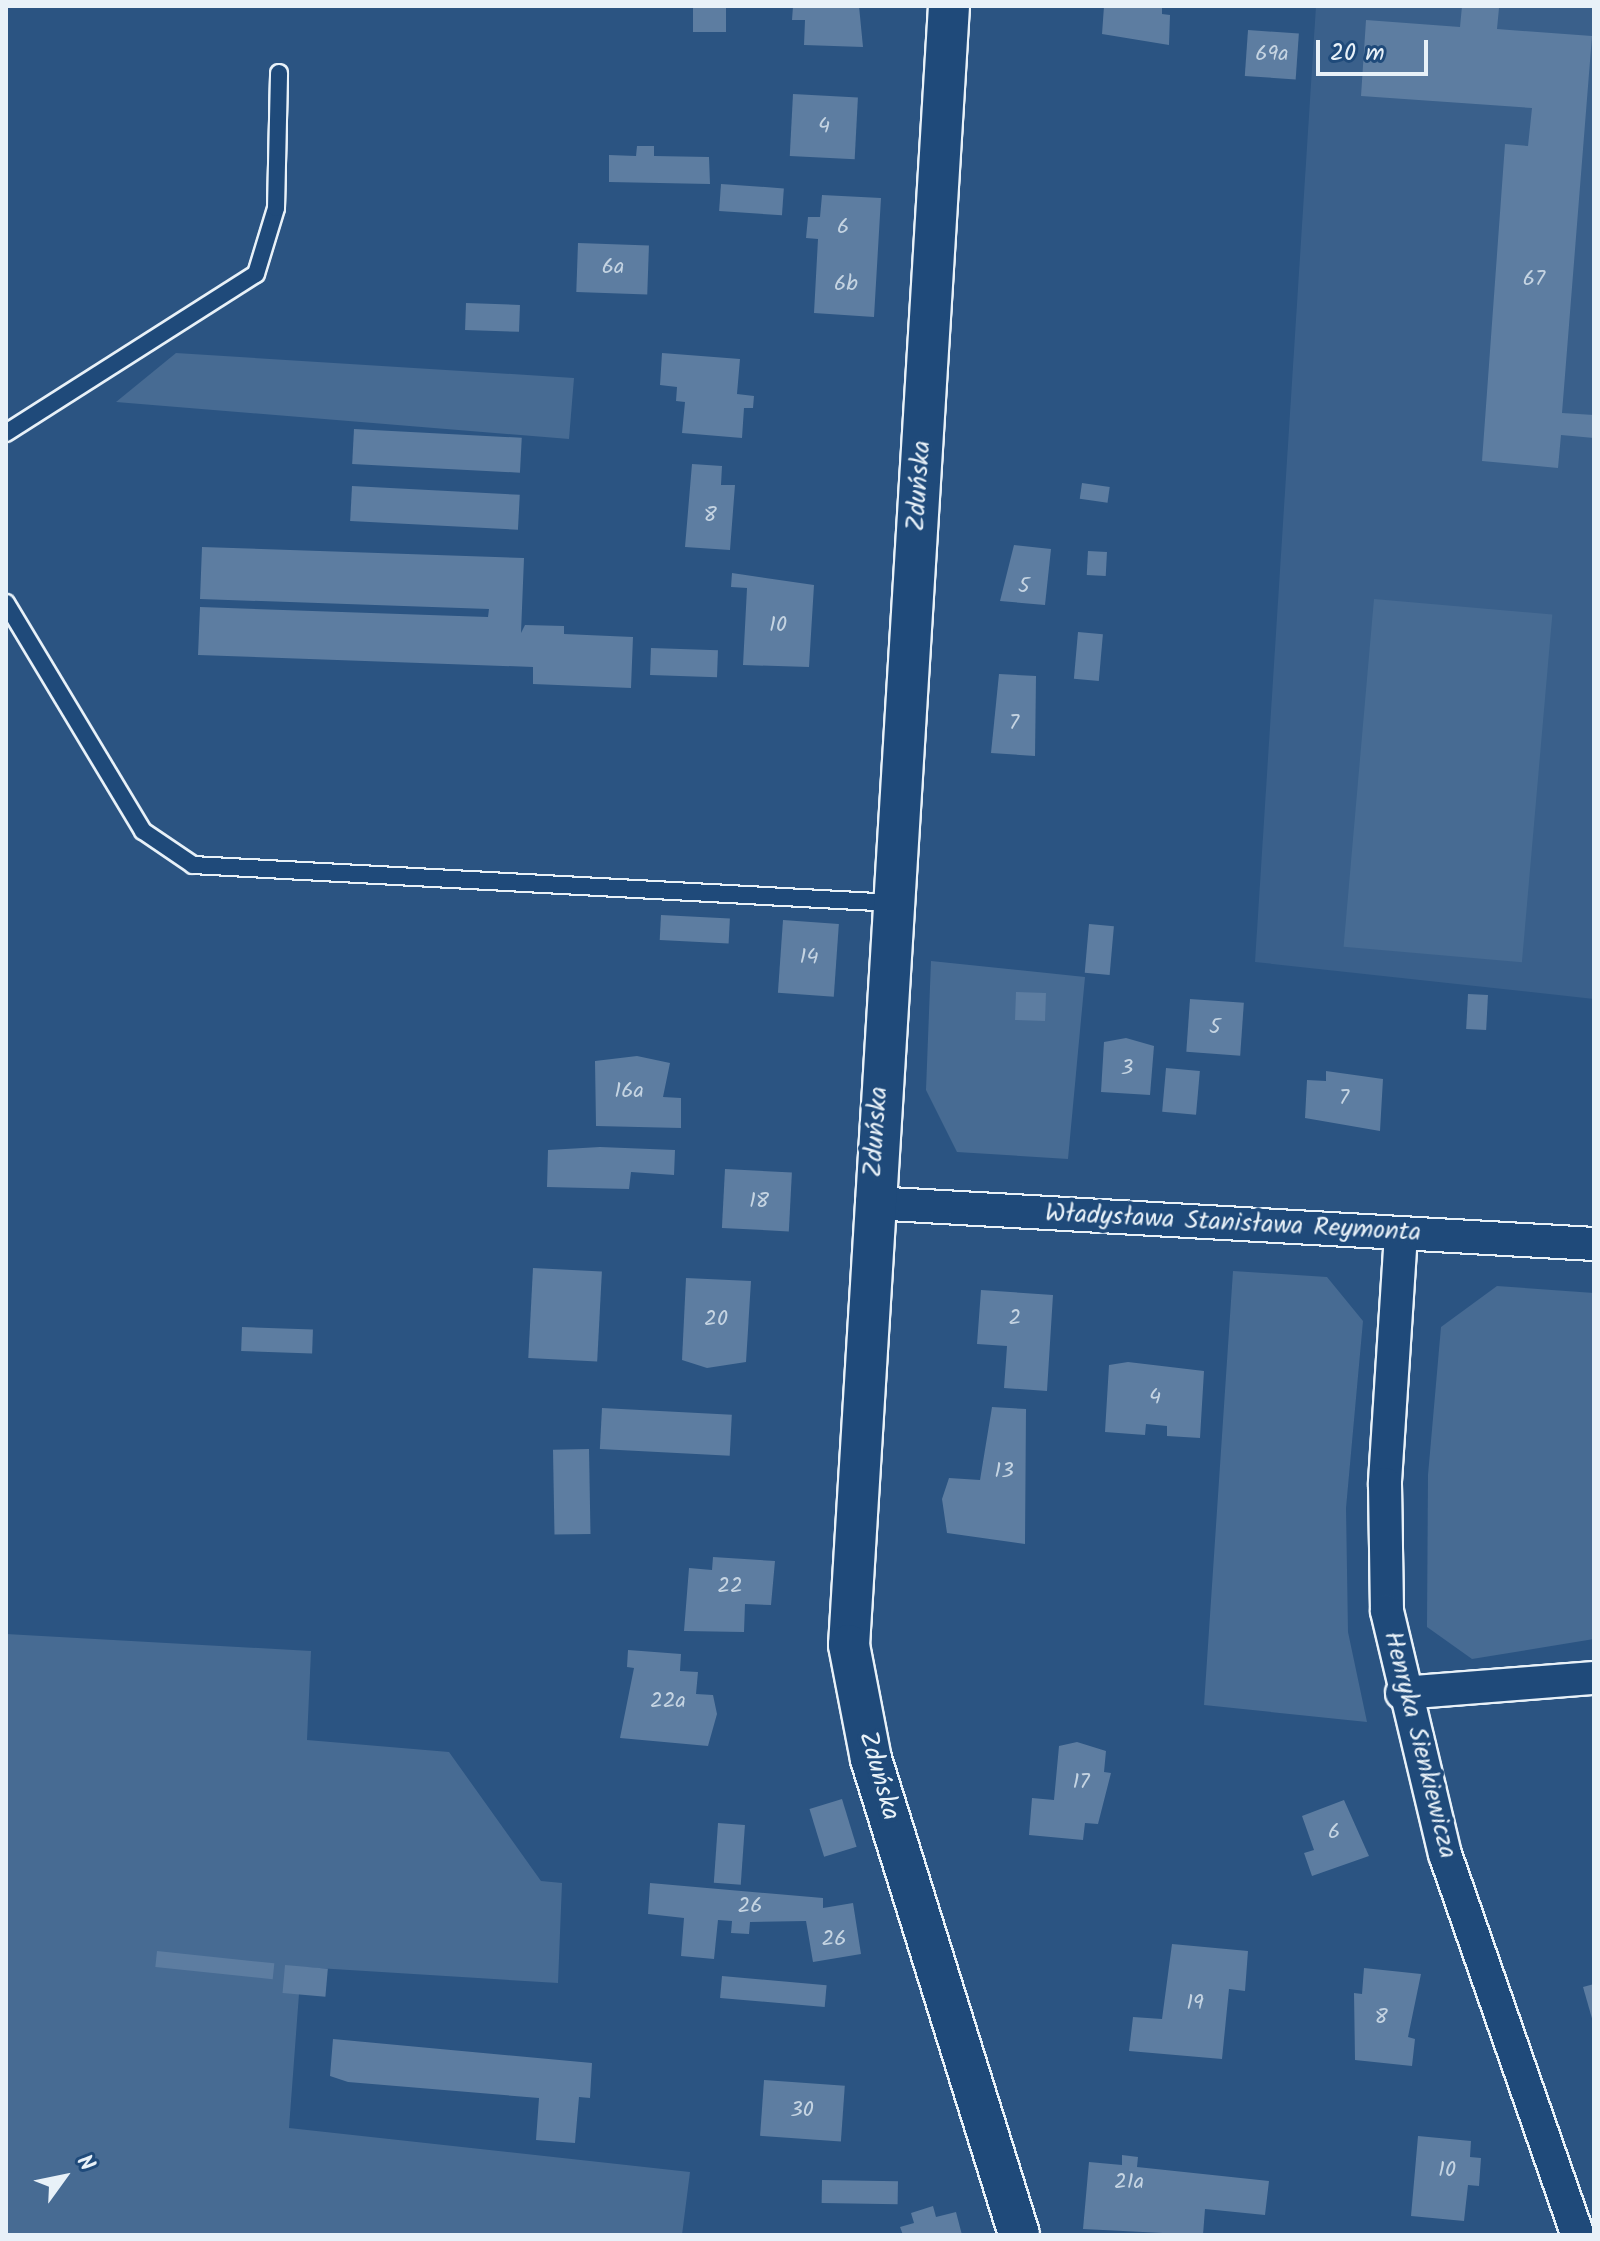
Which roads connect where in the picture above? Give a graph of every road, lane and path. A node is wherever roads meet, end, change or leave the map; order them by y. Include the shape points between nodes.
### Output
1 (949, 6) edge
2 (279, 73) dead end
3 (6, 433) edge
4 (6, 603) edge
5 (894, 903) junction
6 (872, 1203) junction
7 (1401, 1234) junction
8 (1594, 1244) edge
9 (1594, 1678) edge
10 (1402, 1693) junction
11 (1019, 2235) edge
12 (1578, 2235) edge

1 - 5 street, Zduńska
2 - 3 lane via 276,208 256,274
4 - 5 lane via 143,831 193,865
5 - 6 street, Zduńska
6 - 7 street, Władysława Stanisława Reymonta
6 - 11 street, Zduńska via 848,1580 856,1694
7 - 8 street, Władysława Stanisława Reymonta
7 - 10 street, Henryka Sienkiewicza via 1385,1484 1387,1611
9 - 10 street
10 - 12 street, Henryka Sienkiewicza via 1445,1854

